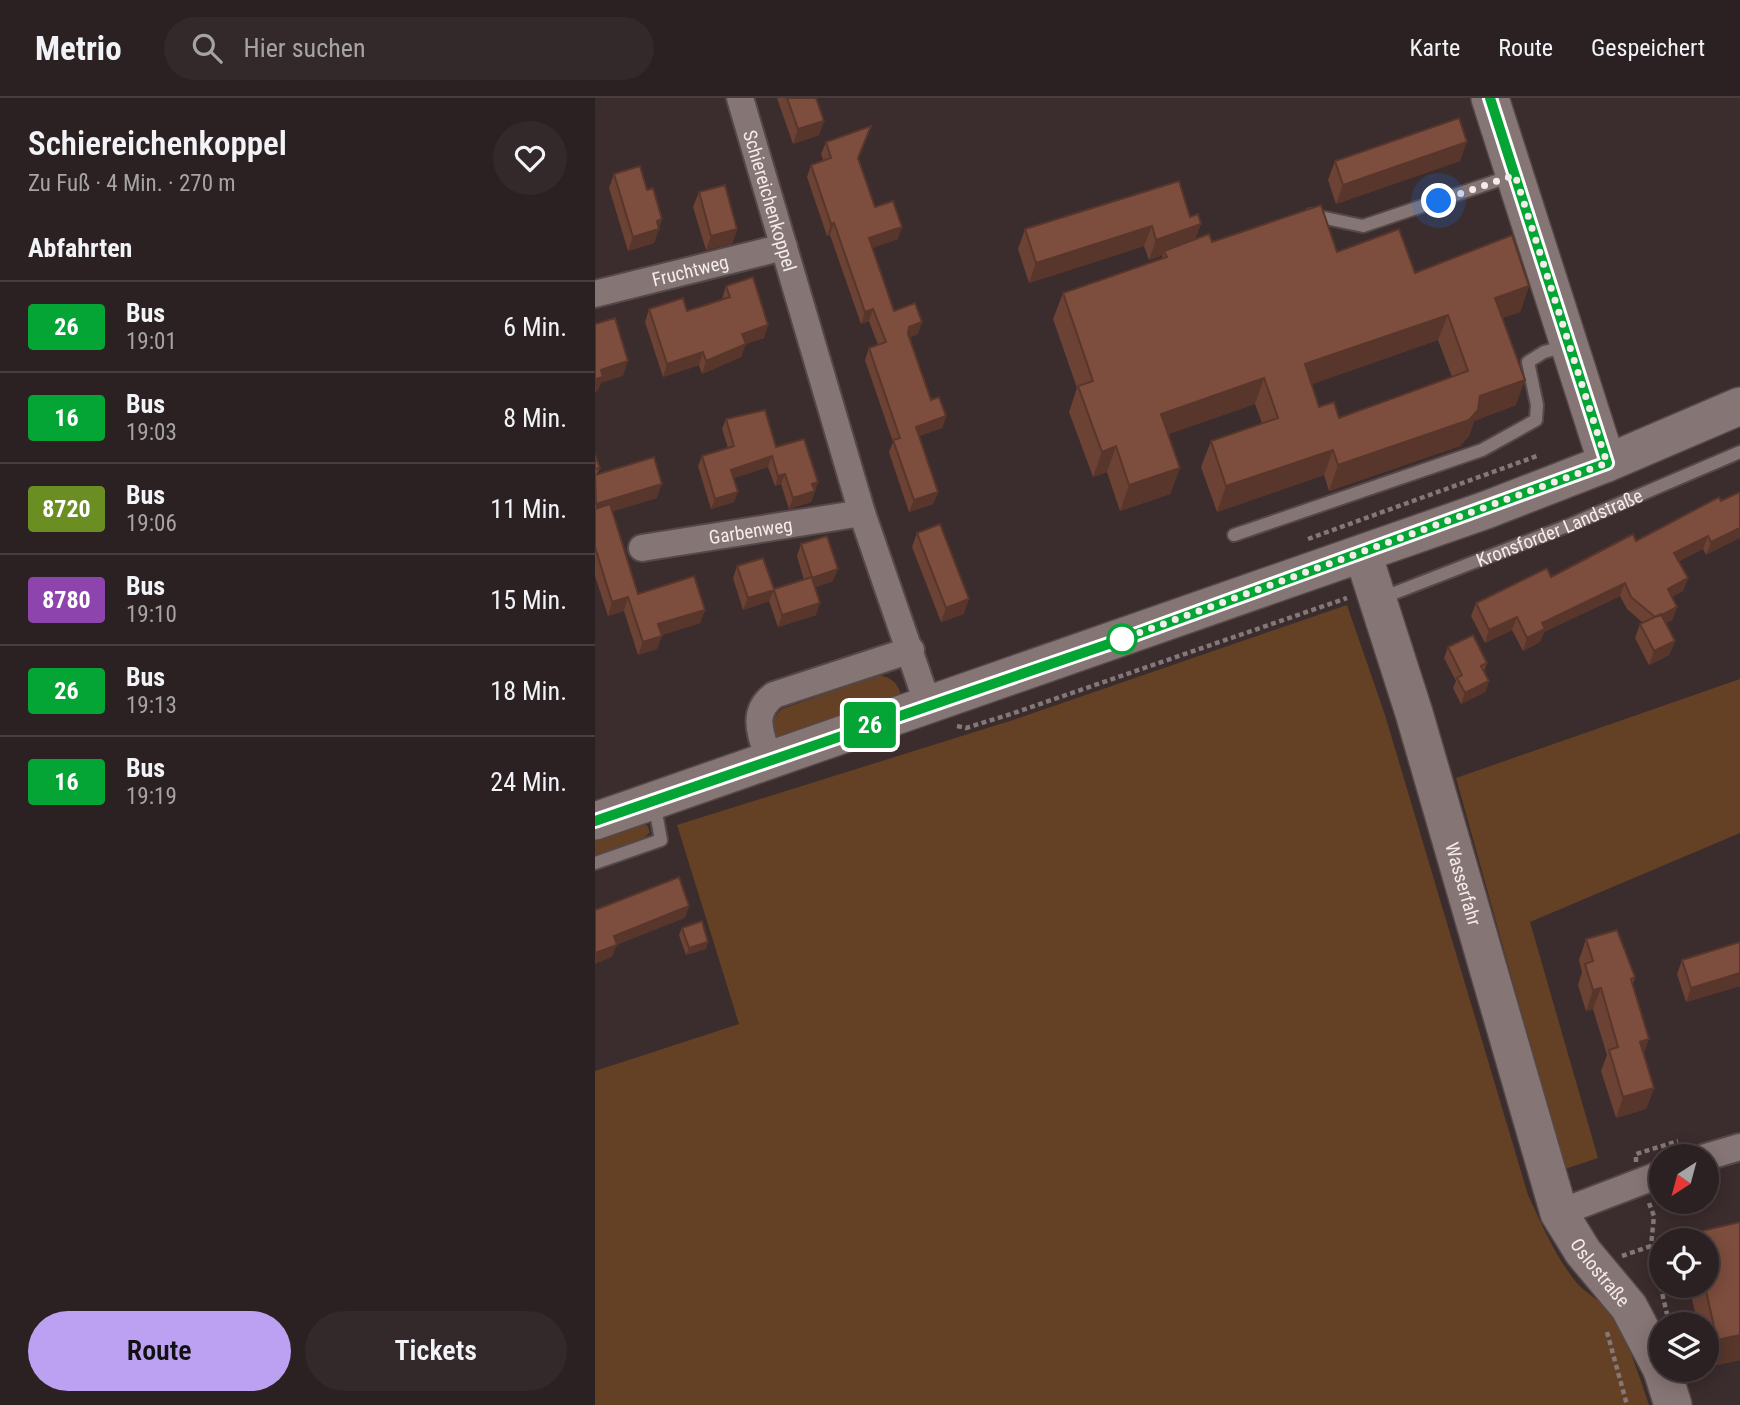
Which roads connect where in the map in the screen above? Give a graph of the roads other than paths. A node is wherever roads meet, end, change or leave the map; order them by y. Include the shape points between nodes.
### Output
1 (740, 98) edge
2 (1490, 98) edge
3 (1515, 175) junction
4 (1303, 213) edge
5 (784, 247) junction
6 (595, 294) edge
7 (1569, 345) junction
8 (1740, 406) edge
9 (1740, 452) edge
10 (1607, 463) junction
11 (862, 513) junction
12 (1234, 536) dead end
13 (642, 548) dead end
14 (1363, 554) junction
15 (1368, 600) junction
16 (911, 650) junction
17 (928, 705) junction
18 (769, 760) junction
19 (654, 800) junction
20 (595, 821) edge
21 (595, 863) edge
22 (1740, 1147) edge
23 (1719, 1153) edge
24 (1649, 1179) edge
25 (1559, 1213) junction
26 (1649, 1346) edge
27 (1665, 1382) edge
28 (1673, 1405) edge

1 - 5 street, Schiereichenkoppel
2 - 3 street
3 - 4 lane via 1363,226
3 - 7 street
5 - 6 street, Fruchtweg
5 - 11 street, Schiereichenkoppel
7 - 10 street
7 - 12 lane via 1528,362 1536,420 1482,450
8 - 10 street
9 - 15 lane, Kronsforder Landstraße via 1567,526
10 - 14 street
11 - 13 street, Garbenweg
11 - 16 street, Schiereichenkoppel
14 - 15 street, Wasserfahr
14 - 17 street
15 - 25 street, Wasserfahr
16 - 17 street, Schiereichenkoppel
16 - 18 street via 774,695 763,703 757,717
17 - 18 street
18 - 19 street
19 - 20 street
19 - 21 lane via 661,840
22 - 23 street
24 - 25 street
25 - 26 street, Oslostraße via 1583,1252 1629,1307
27 - 28 street, Oslostraße

